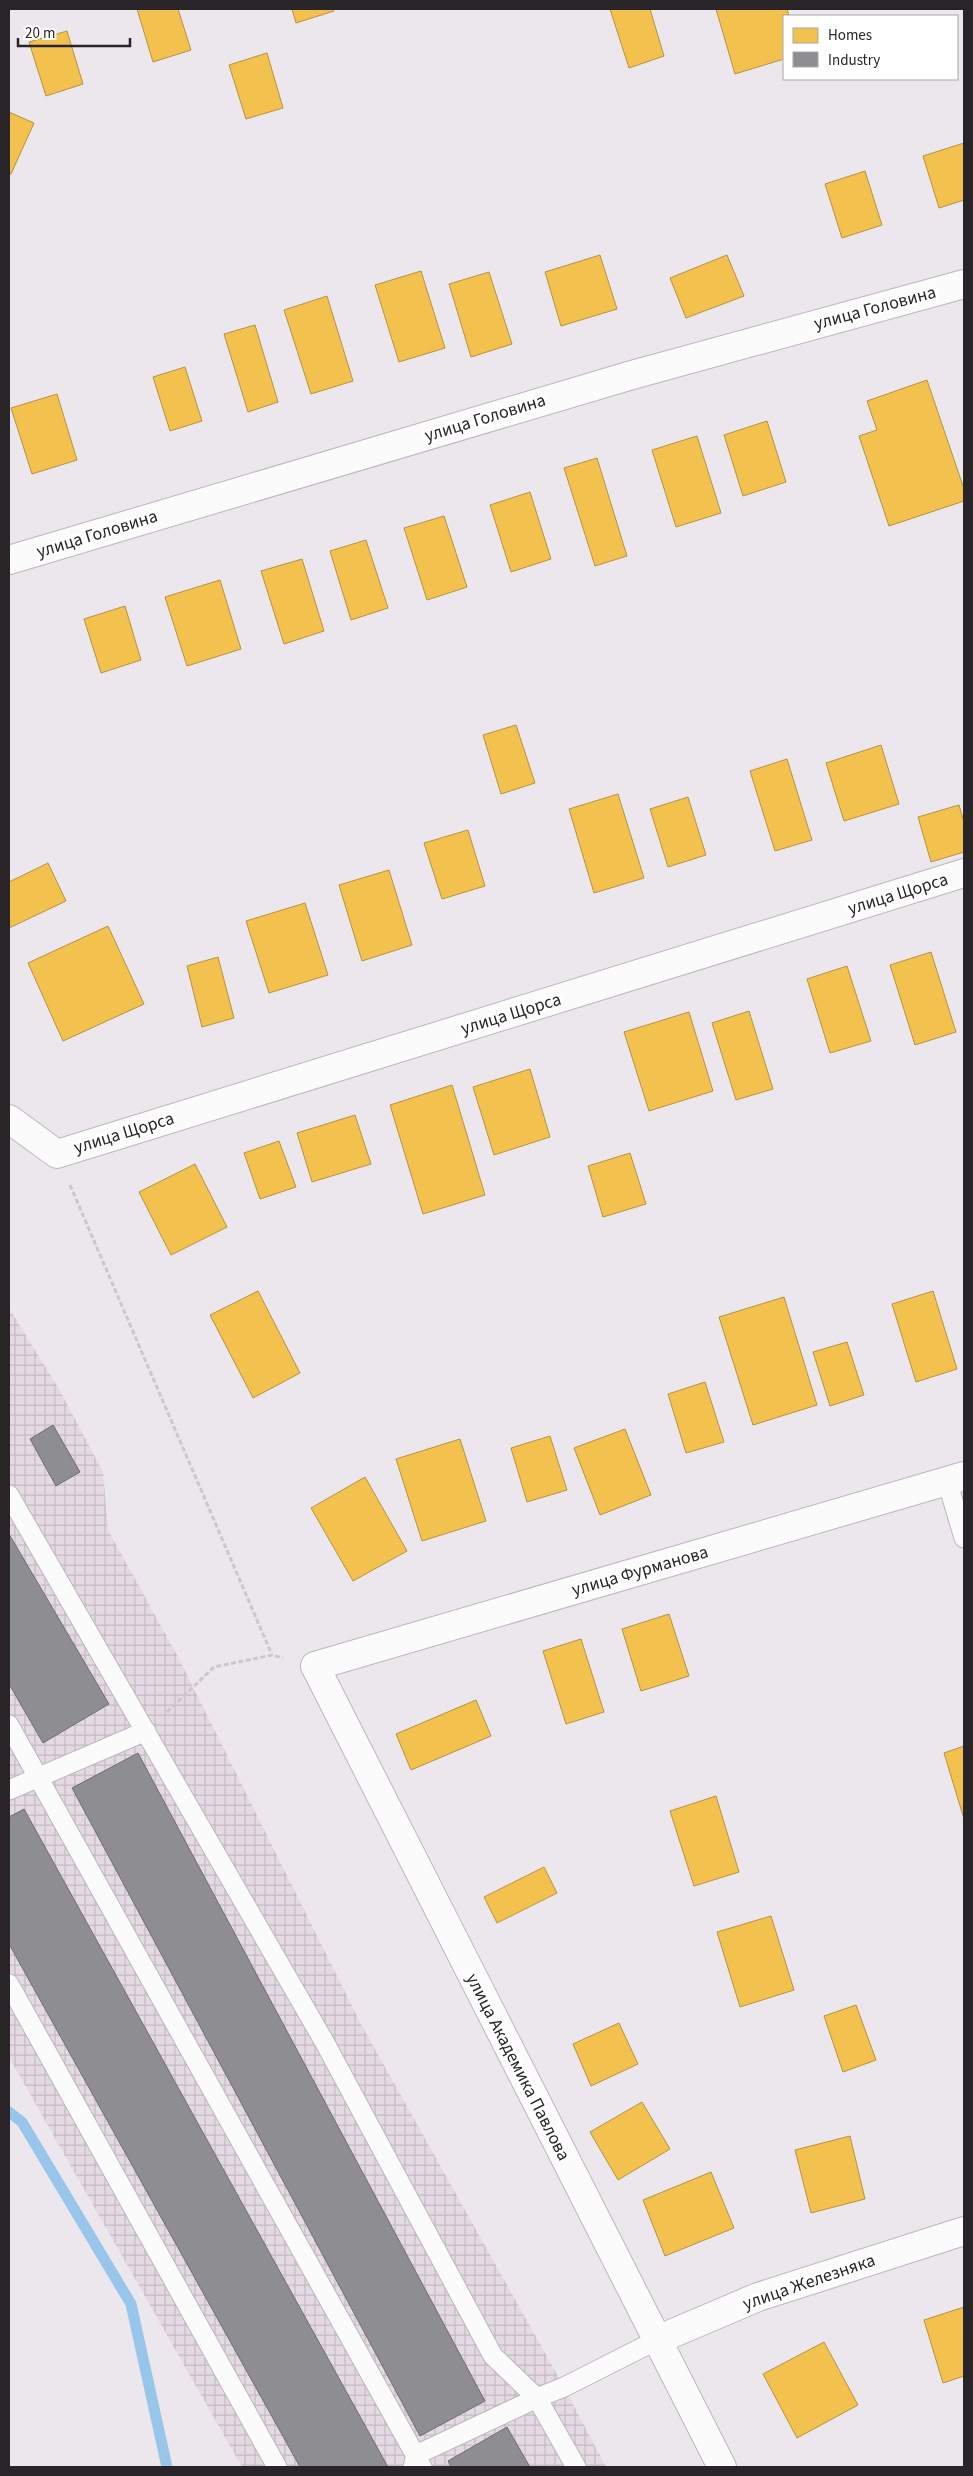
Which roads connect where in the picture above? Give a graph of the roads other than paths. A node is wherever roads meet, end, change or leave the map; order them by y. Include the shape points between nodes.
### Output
1 (964, 284) edge
2 (9, 560) edge
3 (964, 873) edge
4 (9, 1119) edge
5 (956, 1479) edge
6 (9, 1495) edge
7 (964, 1538) edge
8 (316, 1666) joint
9 (9, 1725) edge
10 (146, 1731) junction
11 (39, 1776) junction
12 (9, 1790) edge
13 (9, 1984) edge
14 (964, 2231) edge
15 (657, 2340) junction
16 (537, 2398) junction
17 (417, 2463) edge
18 (277, 2467) edge
19 (576, 2467) edge
20 (722, 2467) edge

1 - 2 street, улица Головина via 632,375
3 - 4 street, улица Щорса via 57,1154
5 - 7 lane
5 - 8 street, улица Фурманова
6 - 10 lane
8 - 15 street, улица Академика Павлова
9 - 11 lane
10 - 11 lane
10 - 16 lane via 325,2043 494,2356
11 - 12 lane
11 - 17 lane
13 - 18 lane
14 - 15 street, улица Железняка via 758,2296
15 - 16 lane
15 - 20 street, улица Академика Павлова
16 - 17 lane
16 - 19 lane

